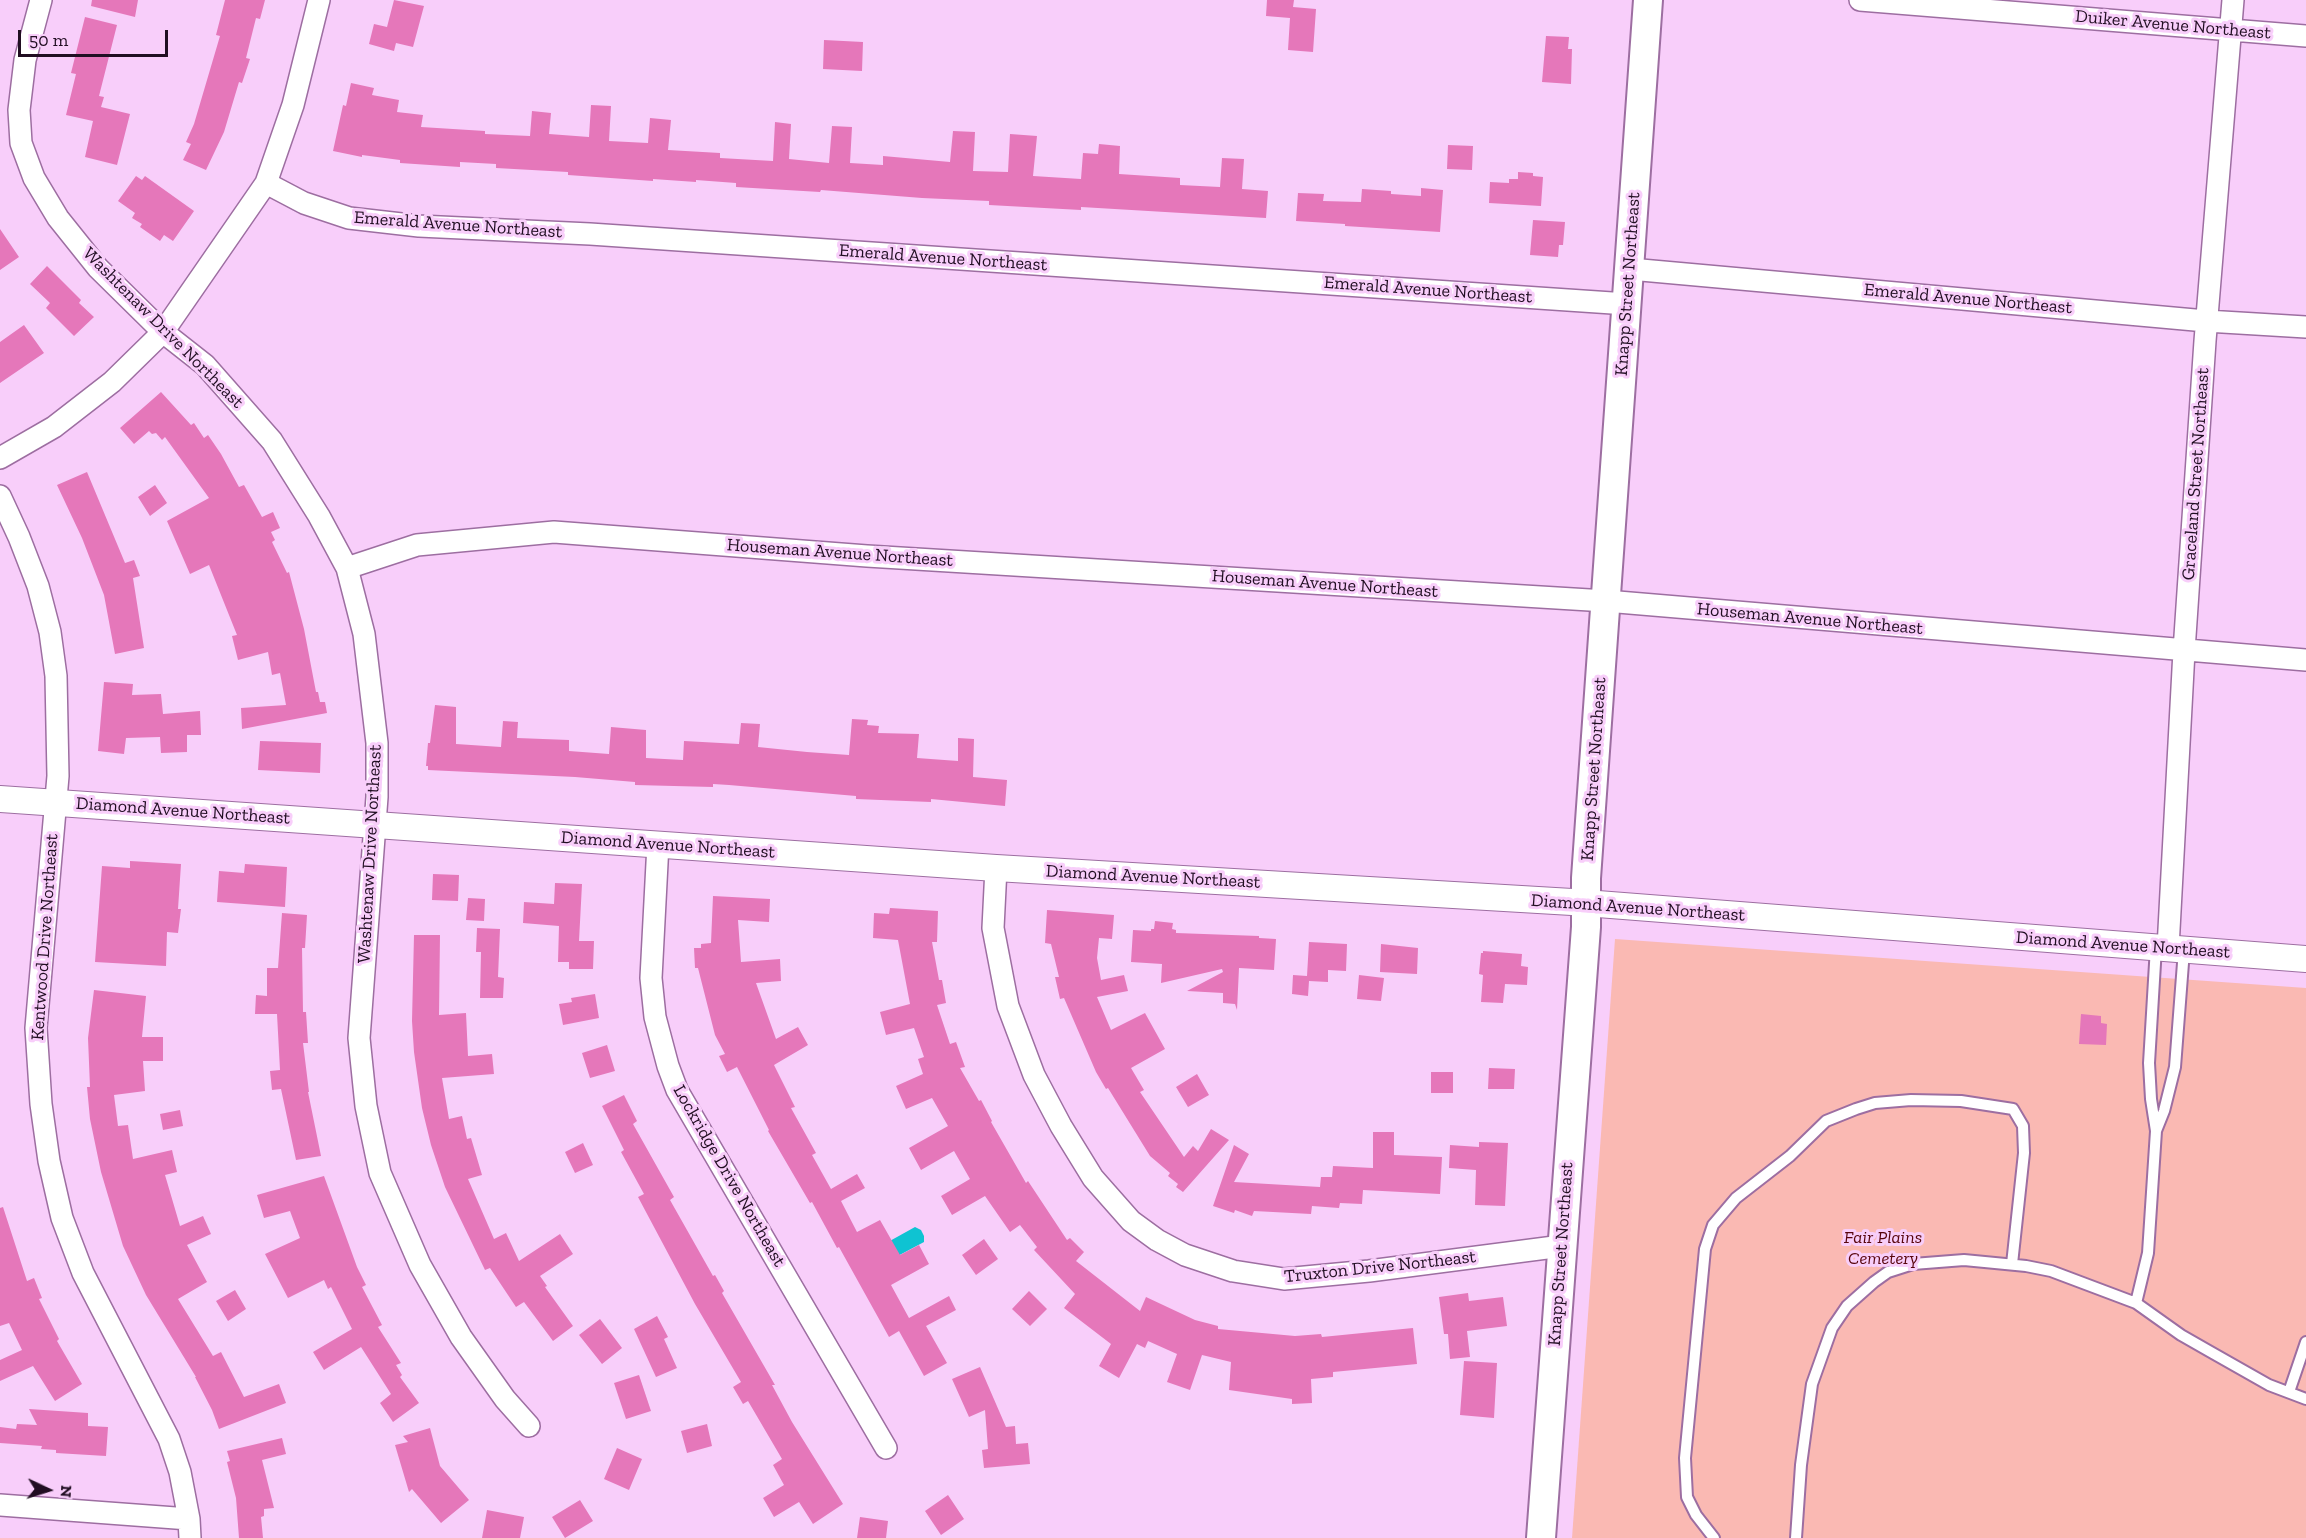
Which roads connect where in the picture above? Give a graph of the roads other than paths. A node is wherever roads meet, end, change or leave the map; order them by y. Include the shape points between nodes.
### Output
1 (41, 0) edge
2 (319, 0) edge
3 (1648, 0) edge
4 (1860, 0) edge
5 (2233, 0) edge
6 (2230, 30) junction
7 (2306, 36) edge
8 (266, 183) junction
9 (1630, 269) junction
10 (1627, 304) junction
11 (2206, 321) junction
12 (2306, 327) edge
13 (163, 332) junction
14 (0, 459) edge
15 (0, 496) edge
16 (347, 568) junction
17 (1606, 601) junction
18 (2184, 651) junction
19 (2306, 660) edge
20 (0, 799) edge
21 (56, 803) junction
22 (375, 824) junction
23 (658, 844) junction
24 (996, 868) junction
25 (1586, 903) junction
26 (2169, 948) junction
27 (2306, 959) edge
28 (2156, 1131) junction
29 (1562, 1246) junction
30 (2012, 1264) junction
31 (2136, 1303) junction
32 (2306, 1342) edge
33 (2289, 1392) junction
34 (2306, 1399) edge
35 (529, 1426) dead end
36 (886, 1448) dead end
37 (0, 1505) edge
38 (189, 1528) edge
39 (1541, 1538) edge
40 (1714, 1538) edge
41 (1796, 1538) edge

1 - 13 street, Washtenaw Drive Northeast via 25,60 19,110 24,152 34,178 58,218 98,268
2 - 8 street via 293,105
3 - 9 main road, Knapp Street Northeast
4 - 6 street, Duiker Avenue Northeast
5 - 6 street, Graceland Street Northeast
6 - 7 street, Duiker Avenue Northeast
6 - 11 street, Graceland Street Northeast
8 - 10 street, Emerald Avenue Northeast via 304,203 348,218 418,226
8 - 13 street
9 - 10 main road, Knapp Street Northeast
9 - 11 street, Emerald Avenue Northeast
10 - 17 main road, Knapp Street Northeast
11 - 12 street, Emerald Avenue Northeast
11 - 18 street, Graceland Street Northeast
13 - 14 street via 112,382 54,427
13 - 16 street, Washtenaw Drive Northeast via 205,365 272,441
15 - 21 street, Kentwood Drive Northeast via 38,586 50,632 56,676
16 - 17 street, Houseman Avenue Northeast via 417,545 554,532 867,556
16 - 22 street, Washtenaw Drive Northeast via 364,634 377,743
17 - 18 street, Houseman Avenue Northeast
17 - 25 main road, Knapp Street Northeast
18 - 19 street, Houseman Avenue Northeast
18 - 26 street, Graceland Street Northeast
20 - 21 street, Diamond Avenue Northeast
21 - 22 street, Diamond Avenue Northeast
21 - 38 street, Kentwood Drive Northeast via 36,1028 49,1161 62,1218 83,1273 169,1439 180,1472
22 - 23 street, Diamond Avenue Northeast
22 - 35 street, Washtenaw Drive Northeast via 359,1038 366,1106 380,1173 420,1265 461,1337
23 - 24 street, Diamond Avenue Northeast
23 - 36 street, Lockridge Drive Northeast via 651,978 656,1017 677,1090
24 - 25 street, Diamond Avenue Northeast
24 - 29 street, Truxton Drive Northeast via 993,928 1008,1005 1034,1075 1093,1178 1131,1221 1158,1240 1185,1255 1233,1271 1284,1279
25 - 26 street, Diamond Avenue Northeast
25 - 29 main road, Knapp Street Northeast
26 - 27 street, Diamond Avenue Northeast
26 - 28 lane via 2148,1063
26 - 28 lane via 2175,1067
28 - 31 lane via 2148,1253
29 - 39 main road, Knapp Street Northeast
30 - 31 lane via 2051,1271
30 - 40 lane via 2024,1153 2023,1126 2013,1109 1961,1101 1875,1103 1826,1121 1790,1156 1736,1198 1713,1225 1705,1249 1685,1458 1688,1497
30 - 41 lane via 1964,1260 1913,1264 1888,1272 1847,1306 1832,1328 1812,1384
31 - 33 lane via 2181,1335
32 - 33 lane
33 - 34 lane
37 - 38 street

